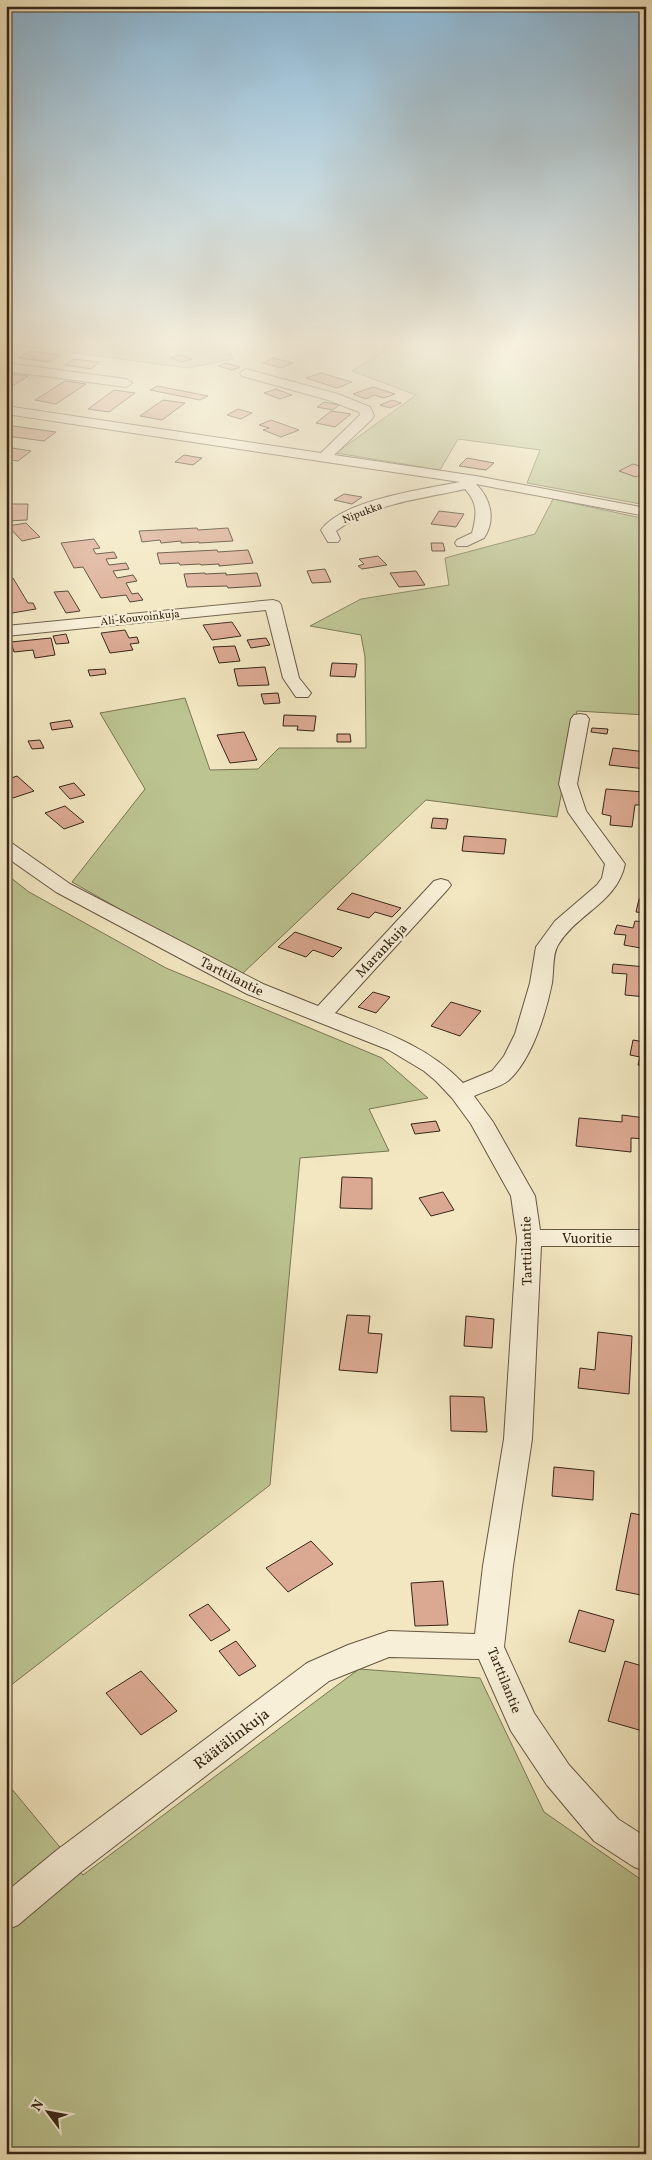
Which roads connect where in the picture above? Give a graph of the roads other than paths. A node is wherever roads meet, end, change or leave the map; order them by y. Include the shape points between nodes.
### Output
1 (235, 444) edge
2 (338, 444) edge
3 (324, 457) junction
4 (472, 482) junction
5 (646, 512) edge
6 (333, 539) dead end
7 (462, 543) dead end
8 (6, 631) edge
9 (302, 693) dead end
10 (580, 719) dead end
11 (6, 848) edge
12 (441, 885) dead end
13 (322, 1015) junction
14 (460, 1093) junction
15 (529, 1238) junction
16 (646, 1238) edge
17 (489, 1647) junction
18 (646, 1856) edge
19 (6, 1914) edge

1 - 3 street
2 - 3 street
3 - 4 street
4 - 5 street
4 - 6 street, Nipukka via 398,498 337,521 328,530
4 - 7 street via 484,511 479,535
8 - 9 street, Ali-Kouvoinkuja via 273,605 291,678
10 - 14 street via 568,784 577,812 615,864 612,878 553,934 546,947 541,983 526,1034 514,1058 500,1076
11 - 13 street, Tarttilantie via 63,888 255,990
12 - 13 street, Marankuja
13 - 14 street, Tarttilantie via 397,1045 432,1066
14 - 15 street, Tarttilantie via 481,1122 523,1196
15 - 16 street, Vuoritie
15 - 17 street, Tarttilantie via 518,1439
17 - 18 street, Tarttilantie via 522,1721 558,1775 606,1830
17 - 19 street, Räätälinkuja via 389,1644 318,1672

